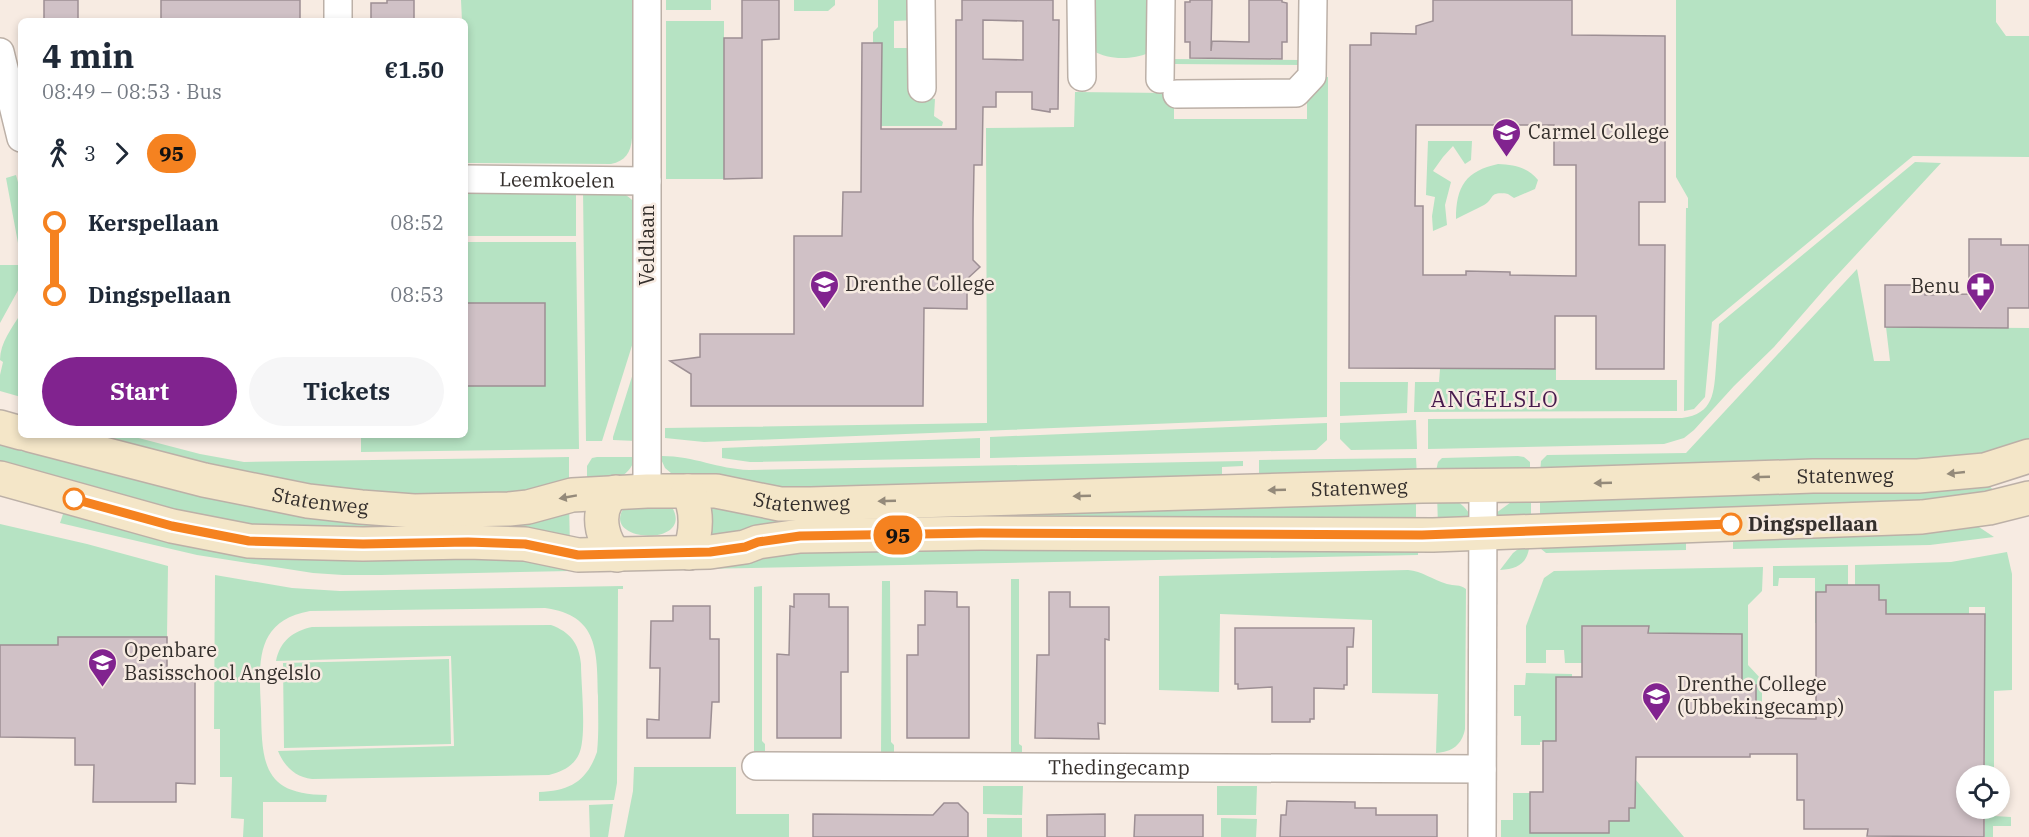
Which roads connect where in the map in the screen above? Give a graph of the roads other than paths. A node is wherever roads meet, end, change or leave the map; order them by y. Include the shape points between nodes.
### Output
1 (338, 0) edge
2 (647, 0) edge
3 (921, 0) edge
4 (1081, 0) edge
5 (1161, 0) edge
6 (1313, 0) edge
7 (338, 18) edge
8 (0, 52) edge
9 (1082, 77) dead end
10 (922, 88) dead end
11 (18, 126) edge
12 (468, 179) edge
13 (648, 181) junction
14 (0, 427) edge
15 (18, 432) edge
16 (42, 438) edge
17 (2029, 456) edge
18 (0, 478) edge
19 (1483, 485) junction
20 (632, 491) junction
21 (688, 491) junction
22 (2029, 498) edge
23 (1483, 533) junction
24 (689, 553) junction
25 (617, 555) junction
26 (756, 766) dead end
27 (1482, 770) junction
28 (1482, 837) edge

1 - 7 street
2 - 13 street, Veldlaan
3 - 10 street
4 - 9 street
5 - 6 street via 1168,86 1296,93 1312,76
8 - 11 street
12 - 13 street, Leemkoelen
13 - 20 street, Veldlaan
14 - 15 street
20 -> 16 street, Statenweg via 572,495 510,509 414,511 361,507 308,501 204,480
17 -> 19 street, Statenweg via 1985,470 1918,476
18 - 25 street, Statenweg via 172,526 249,541 497,542 578,555
19 -> 21 street, Statenweg via 801,504 780,504 716,491
19 - 23 street
20 - 21 street, Statenweg
20 - 25 street via 607,500 602,511 604,539
21 - 24 street via 695,506 696,522
22 - 23 street, Statenweg via 1922,517
23 - 24 street, Statenweg via 800,536 729,550
23 - 27 street
24 - 25 street, Statenweg
26 - 27 street, Thedingecamp
27 - 28 street

